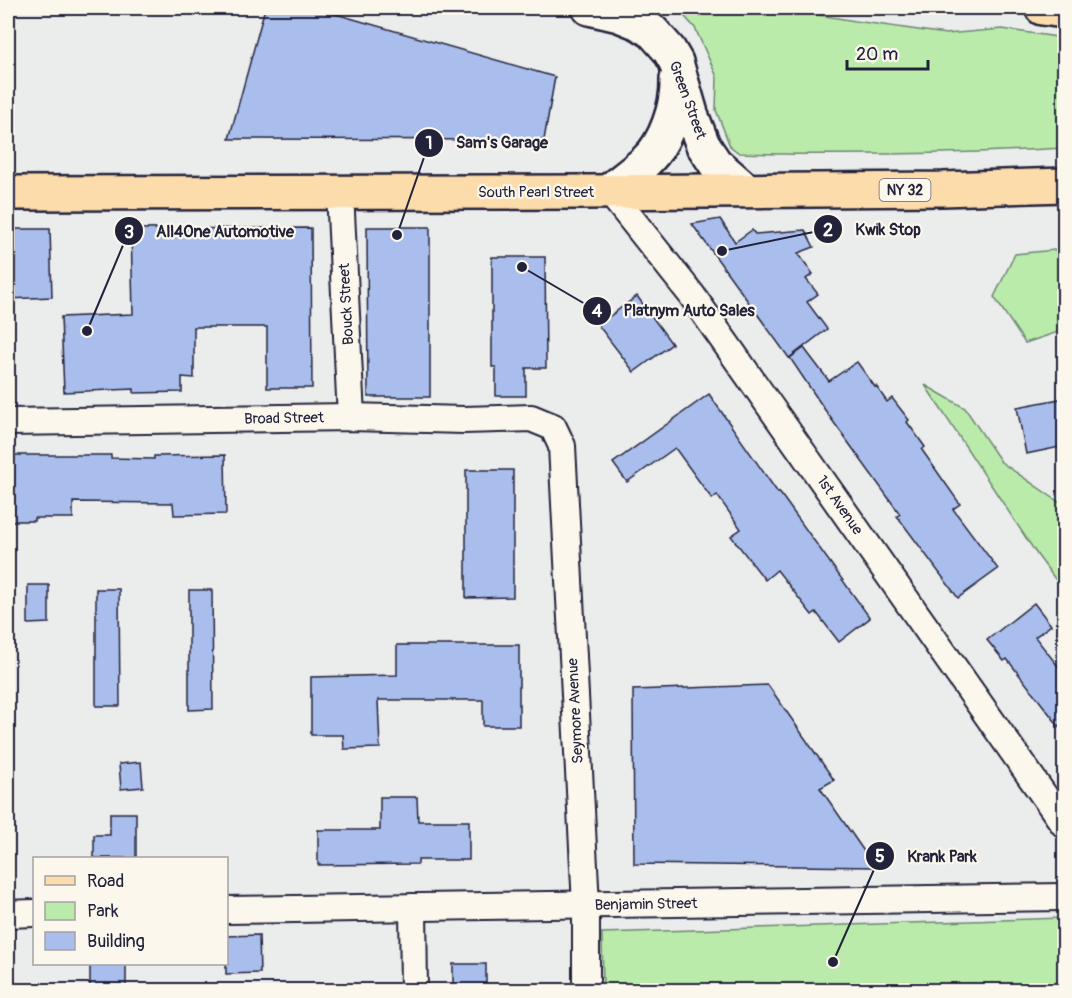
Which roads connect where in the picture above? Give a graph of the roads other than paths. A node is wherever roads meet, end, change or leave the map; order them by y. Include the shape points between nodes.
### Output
1 (589, 8) edge
2 (1042, 8) edge
3 (1065, 11) edge
4 (676, 62) junction
5 (1065, 185) edge
6 (746, 190) junction
7 (609, 191) junction
8 (340, 192) junction
9 (8, 193) edge
10 (351, 417) junction
11 (8, 422) edge
12 (555, 433) joint
13 (1060, 807) edge
14 (1065, 897) edge
15 (585, 905) junction
16 (413, 907) junction
17 (228, 910) edge
18 (33, 913) edge
19 (8, 914) edge
20 (414, 990) edge
21 (586, 990) edge

1 - 4 main road, Green Street via 639,23 653,32
2 - 3 main road
4 - 6 main road, Green Street via 704,145 716,163
4 - 7 main road via 677,92 672,117 660,142 648,160
5 - 6 main road, South Pearl Street / NY 32
6 - 7 main road, South Pearl Street / NY 32
7 - 8 main road, South Pearl Street / NY 32
7 - 13 street, 1st Avenue via 691,294
8 - 9 main road, South Pearl Street / NY 32
8 - 10 street, Bouck Street
10 - 11 street, Broad Street
10 - 12 street, Broad Street via 531,418 553,427
12 - 15 street, Seymore Avenue via 562,446
14 - 15 street, Benjamin Street
15 - 16 street, Benjamin Street
15 - 21 street, Seymore Avenue
16 - 17 street, Benjamin Street
16 - 20 street
18 - 19 street

